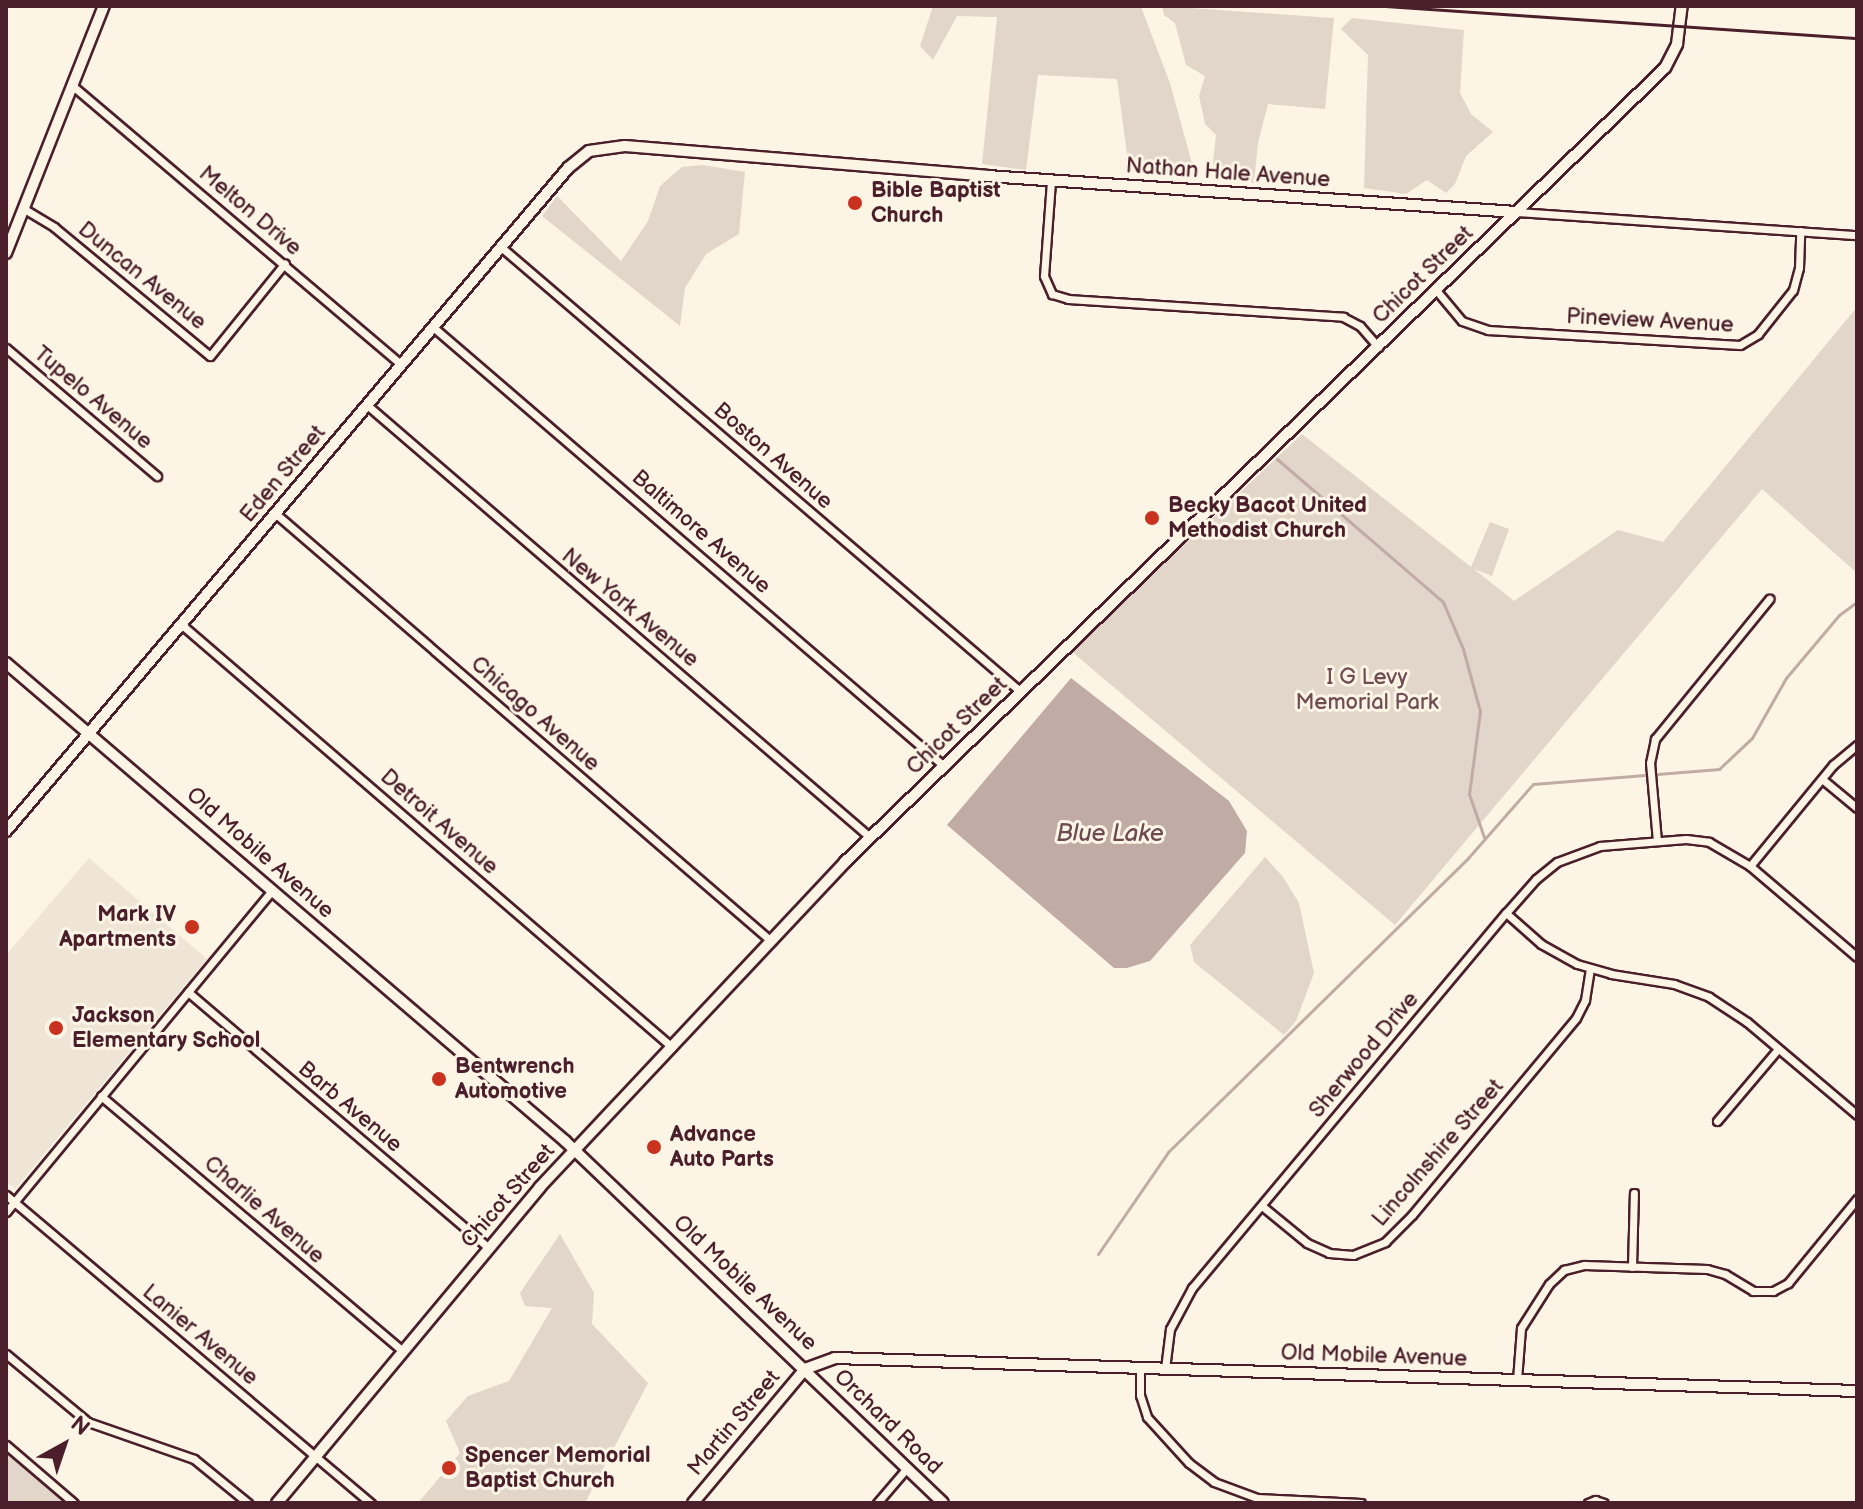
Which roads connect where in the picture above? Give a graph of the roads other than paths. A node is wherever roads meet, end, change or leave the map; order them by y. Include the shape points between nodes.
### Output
1 (104, 6) edge
2 (1682, 6) edge
3 (74, 87) junction
4 (596, 148) joint
5 (1051, 181) junction
6 (26, 210) junction
7 (1517, 212) junction
8 (1800, 231) junction
9 (1857, 235) edge
10 (501, 247) junction
11 (6, 253) edge
12 (285, 263) junction
13 (1436, 290) junction
14 (433, 327) junction
15 (1378, 347) junction
16 (6, 348) edge
17 (401, 364) junction
18 (367, 405) junction
19 (157, 476) dead end
20 (276, 514) junction
21 (1769, 599) dead end
22 (182, 625) junction
23 (6, 663) edge
24 (1021, 692) junction
25 (89, 734) junction
26 (1857, 745) edge
27 (944, 766) junction
28 (1822, 779) junction
29 (1857, 808) edge
30 (6, 831) edge
31 (871, 838) junction
32 (1657, 841) junction
33 (1750, 866) junction
34 (272, 891) junction
35 (1506, 913) junction
36 (771, 941) junction
37 (1857, 957) edge
38 (1590, 968) junction
39 (188, 992) junction
40 (672, 1047) junction
41 (1778, 1049) junction
42 (101, 1096) junction
43 (1857, 1115) edge
44 (1717, 1121) dead end
45 (574, 1150) junction
46 (1634, 1193) dead end
47 (6, 1195) edge
48 (1857, 1199) edge
49 (15, 1202) junction
50 (1262, 1206) junction
51 (6, 1212) edge
52 (489, 1248) junction
53 (1632, 1267) junction
54 (403, 1351) junction
55 (6, 1354) edge
56 (805, 1369) junction
57 (1140, 1369) junction
58 (1165, 1369) junction
59 (1517, 1380) junction
60 (1857, 1391) edge
61 (6, 1445) edge
62 (315, 1456) junction
63 (907, 1468) junction
64 (74, 1503) edge
65 (248, 1503) edge
66 (277, 1503) edge
67 (371, 1503) edge
68 (693, 1503) edge
69 (877, 1503) edge
70 (943, 1503) edge
71 (1339, 1503) edge
72 (1361, 1503) edge
73 (1588, 1503) edge
74 (1604, 1503) edge

1 - 3 main road
2 - 7 main road, Chicot Street via 1677,44 1665,68
3 - 6 main road
3 - 12 street, Melton Drive
4 - 5 main road, Nathan Hale Avenue via 625,146
4 - 10 main road, Eden Street via 568,168
5 - 7 main road, Nathan Hale Avenue
5 - 15 street via 1044,262 1048,290 1068,299 1343,317 1360,326
6 - 11 main road
6 - 12 street, Duncan Avenue via 54,227 210,356
7 - 8 street, Nathan Hale Avenue
7 - 13 main road, Chicot Street
8 - 9 street, Nathan Hale Avenue
8 - 13 street, Pineview Avenue via 1793,290 1758,334 1740,345 1488,330 1462,321
10 - 14 main road, Eden Street
10 - 24 street, Boston Avenue
12 - 17 street, Melton Drive
13 - 15 main road, Chicot Street
14 - 17 main road, Eden Street
14 - 27 street, Baltimore Avenue
15 - 24 main road, Chicot Street
16 - 19 street, Tupelo Avenue
17 - 18 main road, Eden Street
18 - 20 main road, Eden Street
18 - 31 street, New York Avenue
20 - 22 main road, Eden Street
20 - 36 street, Chicago Avenue
21 - 32 street via 1655,739 1650,763
22 - 25 main road, Eden Street
22 - 40 street, Detroit Avenue
23 - 25 main road, Old Mobile Avenue
24 - 27 main road, Chicot Street
25 - 30 main road, Eden Street
25 - 34 main road, Old Mobile Avenue
26 - 28 street
27 - 31 main road, Chicot Street
28 - 29 street
28 - 33 street
31 - 36 main road, Chicot Street
32 - 33 street, Sherwood Drive via 1709,842
32 - 35 street, Sherwood Drive via 1600,846 1570,855 1546,869
33 - 37 street, Sherwood Drive
34 - 39 street
34 - 45 main road, Old Mobile Avenue
35 - 38 street via 1541,944
35 - 50 street, Sherwood Drive
36 - 40 main road, Chicot Street
38 - 41 street via 1694,990 1725,1006
38 - 50 street, Lincolnshire Street via 1576,1018 1385,1242 1353,1255 1329,1253 1307,1243
39 - 42 street
39 - 52 street, Barb Avenue
40 - 45 main road, Chicot Street
41 - 43 street
41 - 44 street
42 - 49 street
42 - 54 street, Charlie Avenue
45 - 52 main road, Chicot Street
45 - 56 main road, Old Mobile Avenue
46 - 53 street
47 - 49 street, Lanier Avenue
48 - 53 street via 1788,1283 1773,1291 1753,1291 1707,1269
49 - 51 street
49 - 62 street, Lanier Avenue
50 - 58 street, Sherwood Drive via 1183,1300 1170,1329
52 - 54 main road, Chicot Street
53 - 59 street via 1584,1265 1558,1274 1521,1328
54 - 62 main road, Chicot Street
55 - 65 street via 88,1422 194,1459
56 - 57 main road, Old Mobile Avenue via 835,1358
56 - 63 main road, Orchard Road
56 - 68 main road, Martin Street
57 - 58 main road, Old Mobile Avenue
57 - 71 street via 1142,1406 1152,1426 1232,1495
58 - 59 main road, Old Mobile Avenue
59 - 60 main road, Old Mobile Avenue
61 - 64 street
62 - 66 main road, Chicot Street
62 - 67 street, Lanier Avenue
63 - 69 street
63 - 70 main road, Orchard Road
71 - 72 street
73 - 74 street

